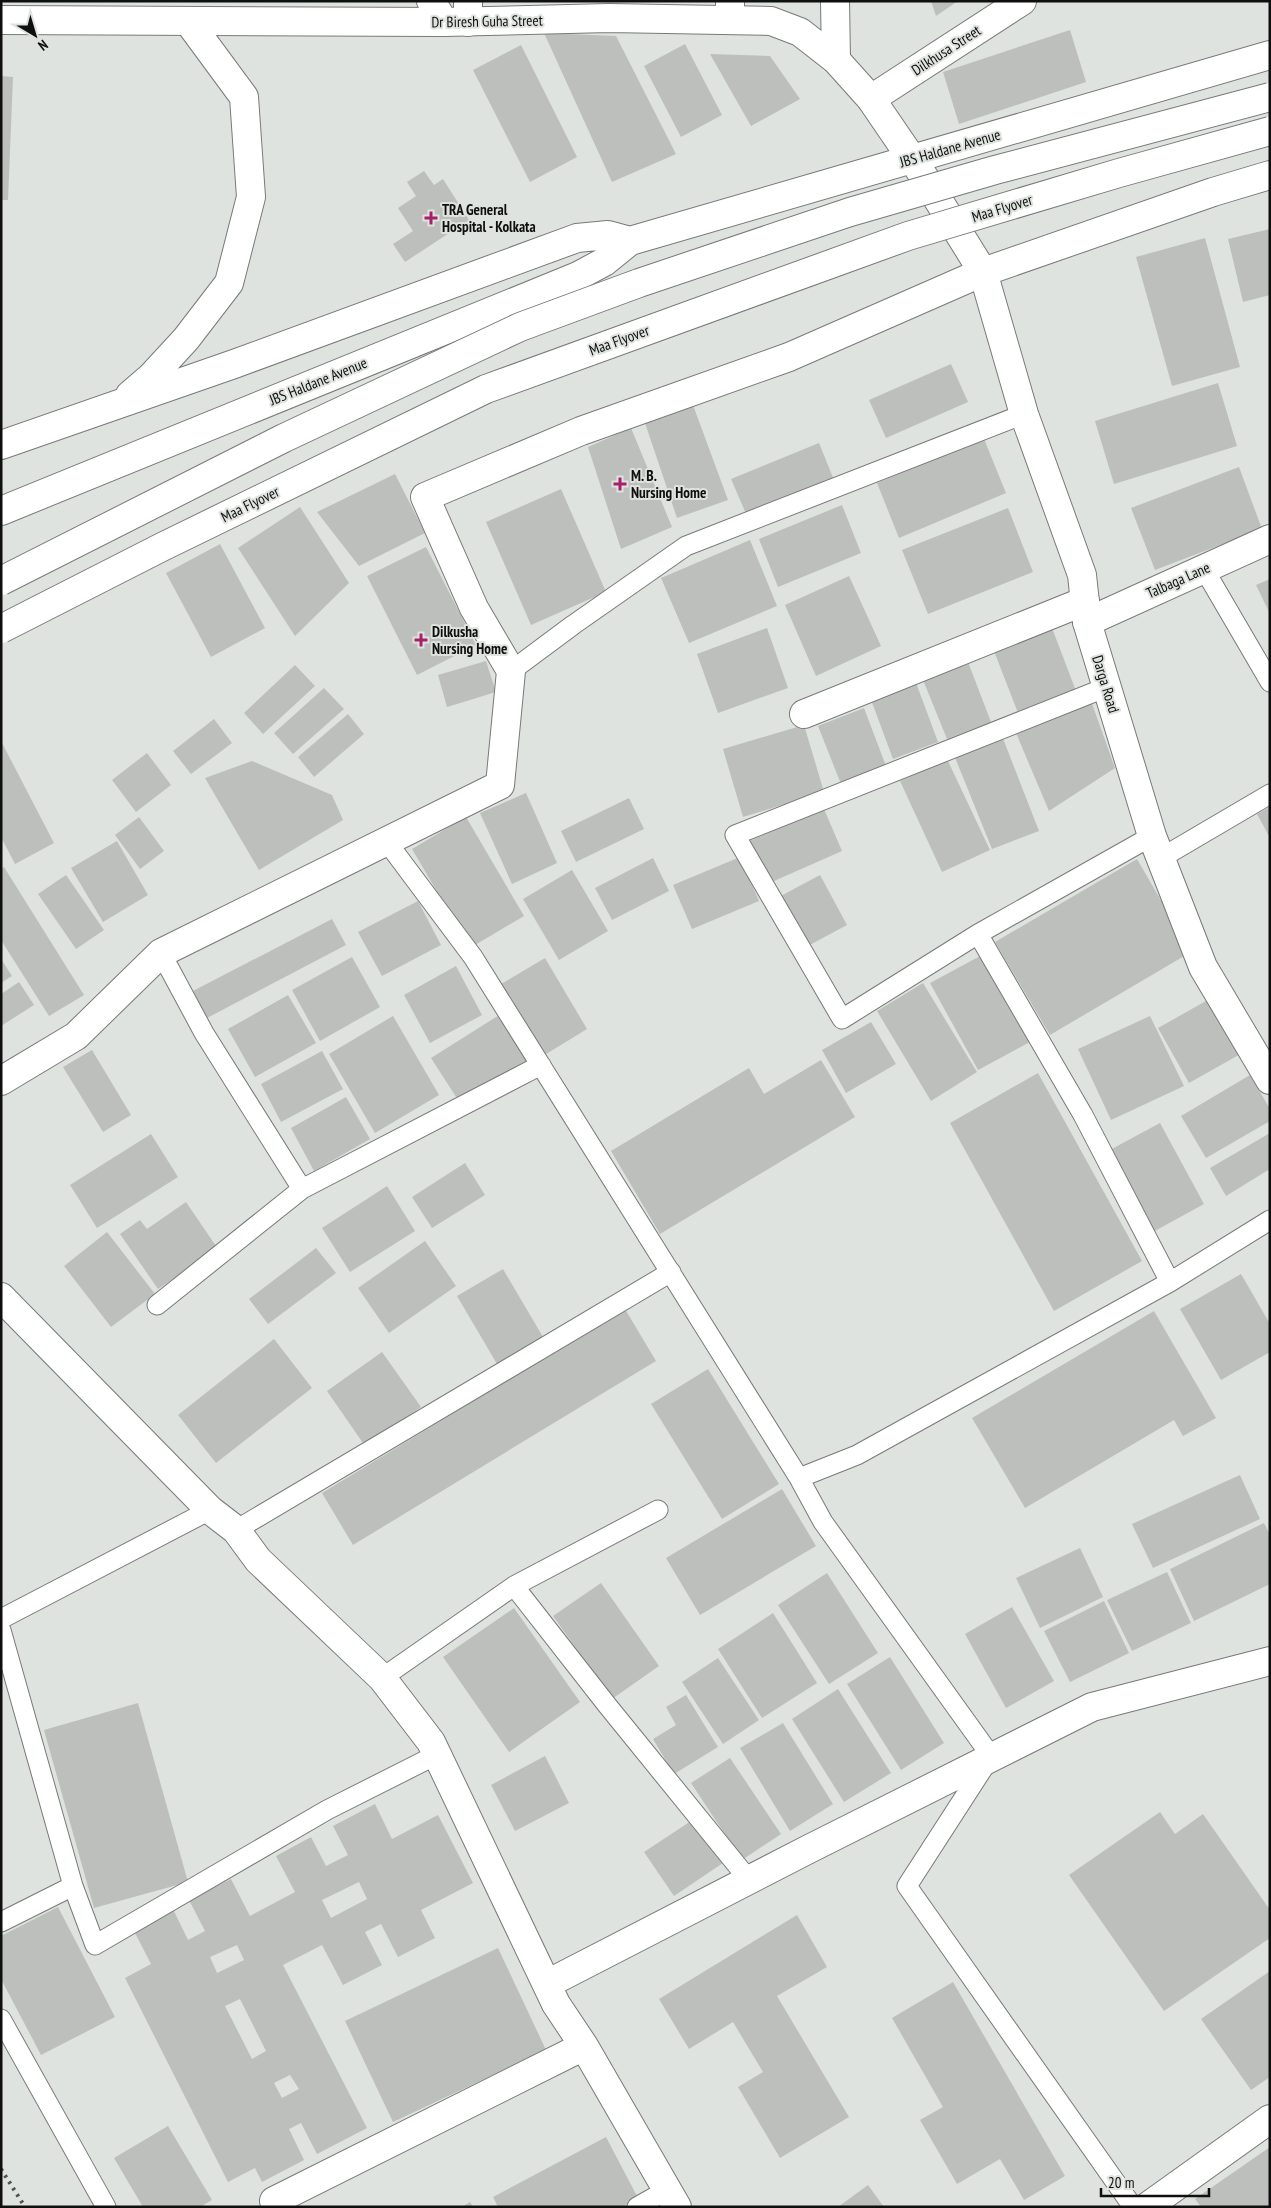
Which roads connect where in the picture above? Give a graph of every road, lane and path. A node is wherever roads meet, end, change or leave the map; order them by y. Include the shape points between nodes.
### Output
1 (835, 1) edge
2 (1022, 1) edge
3 (730, 11) edge
4 (453, 12) edge
5 (1, 20) edge
6 (188, 21) junction
7 (1270, 55) edge
8 (836, 60) junction
9 (1270, 97) edge
10 (871, 99) junction
11 (1270, 131) edge
12 (912, 159) junction
13 (1270, 175) edge
14 (630, 241) junction
15 (983, 272) junction
16 (122, 403) junction
17 (1024, 414) junction
18 (1, 444) edge
19 (1, 511) edge
20 (1270, 539) edge
21 (1204, 569) junction
22 (1, 581) edge
23 (1086, 611) junction
24 (1, 629) edge
25 (511, 671) junction
26 (1270, 682) edge
27 (1107, 687) junction
28 (804, 714) dead end
29 (1270, 794) edge
30 (387, 842) junction
31 (1157, 847) junction
32 (978, 934) junction
33 (161, 953) junction
34 (541, 1065) junction
35 (1270, 1080) edge
36 (1, 1081) edge
37 (302, 1189) junction
38 (1270, 1220) edge
39 (671, 1272) junction
40 (1170, 1282) junction
41 (1, 1297) edge
42 (157, 1305) dead end
43 (799, 1478) junction
44 (210, 1510) junction
45 (658, 1510) dead end
46 (236, 1530) junction
47 (514, 1586) junction
48 (1, 1618) edge
49 (1, 1630) edge
50 (1270, 1661) edge
51 (382, 1678) junction
52 (438, 1754) junction
53 (991, 1756) junction
54 (749, 1880) junction
55 (73, 1886) junction
56 (1, 1922) edge
57 (547, 1984) junction
58 (1, 2019) edge
59 (584, 2046) junction
60 (1270, 2119) edge
61 (672, 2199) edge
62 (274, 2201) dead end
63 (106, 2207) edge
64 (637, 2207) edge
65 (1133, 2207) edge
66 (1147, 2207) edge

1 - 8 main road
2 - 10 main road, Dilkhusa Street
3 - 4 main road, Dr Biresh Guha Street via 609,18
3 - 8 main road, Dr Biresh Guha Street via 800,32
4 - 6 main road, Dr Biresh Guha Street
5 - 6 main road, Dr Biresh Guha Street
6 - 16 main road via 244,97 251,197 229,283 186,339
7 - 12 main road, JBS Haldane Avenue
8 - 10 main road, Dr Biresh Guha Street
9 - 22 main road, bridge via 850,212 520,327 284,438
10 - 12 main road, Dr Biresh Guha Street
11 - 24 main road, Maa Flyover, bridge via 908,236 486,389
12 - 14 main road, JBS Haldane Avenue
12 - 15 main road, Dr Biresh Guha Street
13 - 15 main road
14 - 16 main road, JBS Haldane Avenue via 608,235 577,238
14 - 19 main road, JBS Haldane Avenue via 604,262 578,276
15 - 17 main road, Darga Road
15 - 25 main road via 789,357 581,431 425,497 474,608
16 - 18 main road, JBS Haldane Avenue
17 - 23 main road, Darga Road via 1082,575
17 - 25 lane via 686,546
20 - 21 main road, Talbaga Lane
21 - 23 main road, Talbaga Lane
21 - 26 lane
23 - 27 main road, Darga Road
23 - 28 main road, Talbaga Lane
25 - 30 main road via 500,785
27 - 31 main road, Darga Road
27 - 32 lane via 735,835 842,1019
29 - 31 lane
30 - 33 main road
30 - 34 lane via 473,957
31 - 32 lane
31 - 35 main road, Darga Road via 1203,968
32 - 40 lane via 1083,1115
33 - 36 main road via 76,1036
33 - 37 lane via 204,1033
34 - 37 lane
34 - 39 lane
37 - 42 lane
38 - 40 lane
39 - 43 lane
39 - 46 lane
40 - 43 lane via 857,1455
41 - 44 main road
43 - 53 lane via 823,1522
44 - 46 main road
44 - 48 lane
45 - 47 lane
46 - 51 main road via 258,1560
47 - 51 lane
47 - 54 lane
49 - 55 lane
50 - 53 main road via 1092,1707
51 - 52 main road
52 - 55 lane via 327,1810 95,1945
52 - 57 main road
53 - 54 main road
53 - 65 lane via 908,1886
54 - 57 main road
55 - 56 lane
57 - 59 main road via 556,2004
58 - 63 lane
59 - 61 main road
59 - 62 main road
60 - 66 main road
61 - 64 lane

